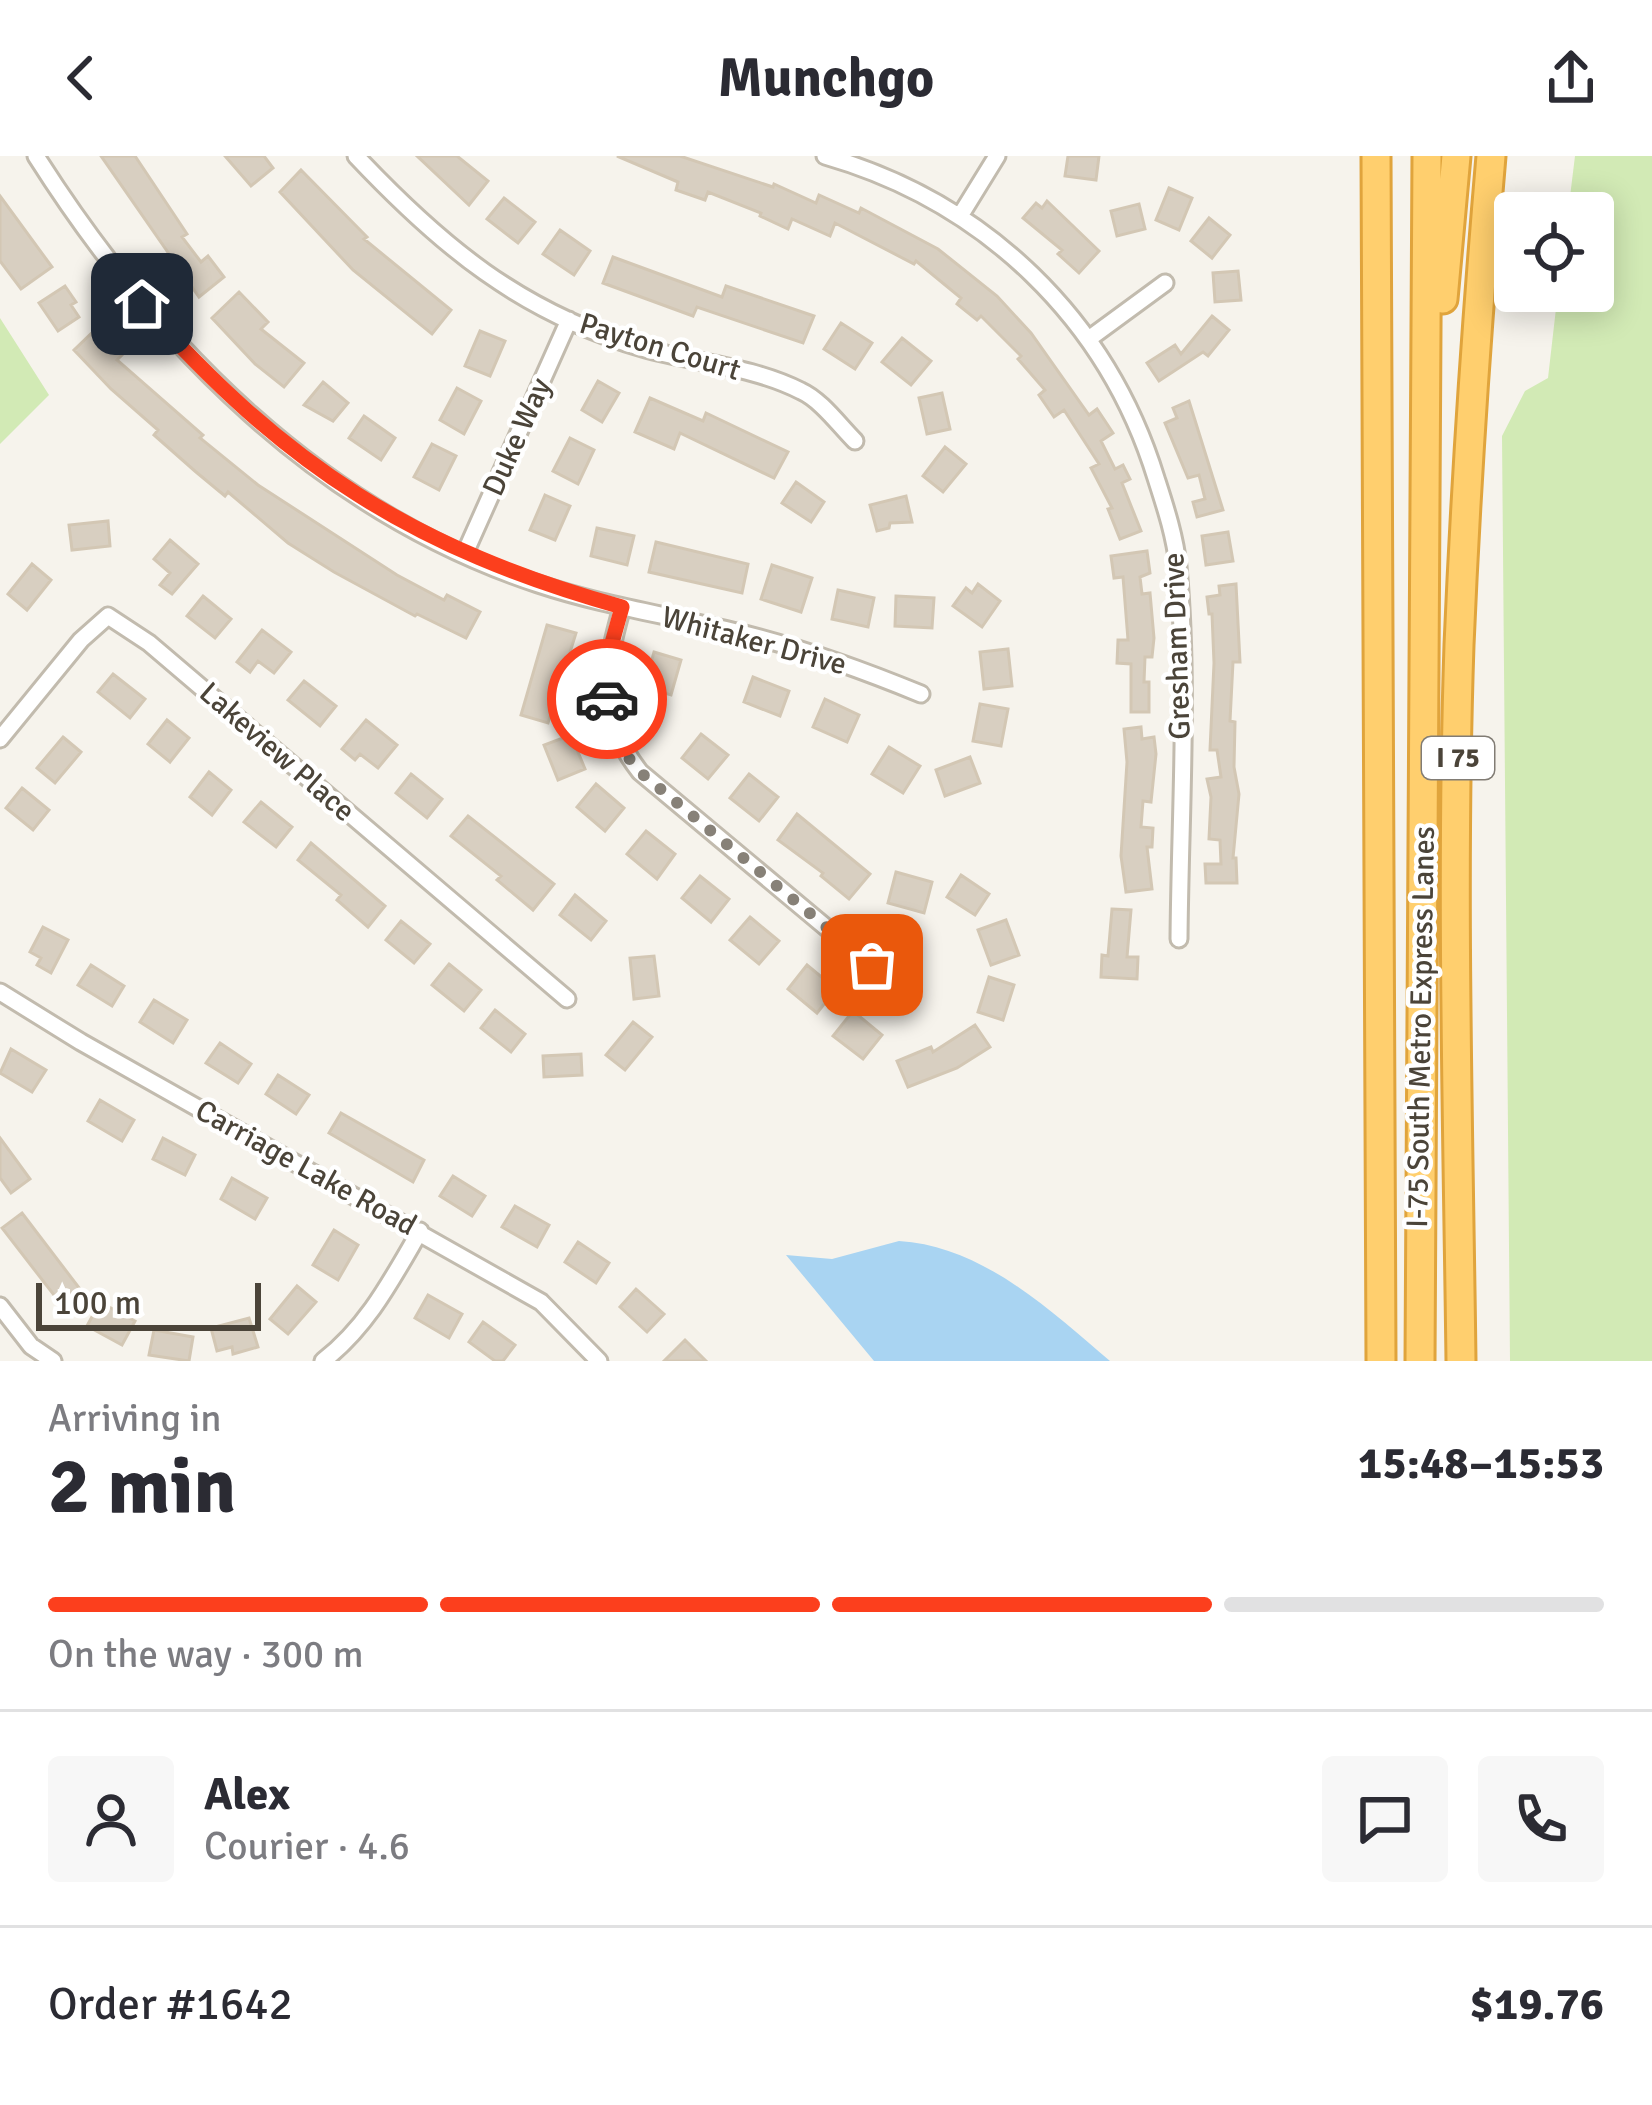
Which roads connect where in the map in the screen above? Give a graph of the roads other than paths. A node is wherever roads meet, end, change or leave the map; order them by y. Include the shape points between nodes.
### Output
1 (36, 156) edge
2 (356, 156) edge
3 (825, 156) edge
4 (997, 156) edge
5 (1376, 156) edge
6 (1427, 156) edge
7 (1456, 156) edge
8 (1491, 156) edge
9 (960, 217) junction
10 (1166, 283) dead end
11 (568, 320) junction
12 (1090, 338) junction
13 (855, 441) dead end
14 (1428, 477) junction
15 (465, 553) junction
16 (622, 607) junction
17 (921, 694) dead end
18 (0, 739) edge
19 (1179, 939) dead end
20 (900, 976) dead end
21 (0, 992) edge
22 (567, 999) dead end
23 (420, 1231) junction
24 (0, 1306) edge
25 (53, 1361) edge
26 (323, 1361) edge
27 (599, 1361) edge
28 (1381, 1361) edge
29 (1420, 1361) edge
30 (1461, 1361) edge

1 - 15 street, Whitaker Drive via 128,287 236,402 341,487
2 - 11 street, Payton Court via 487,277
3 - 9 street, Gresham Drive via 884,176
4 - 9 street
5 - 28 highway, I 75
6 - 14 highway, I-75 South Metro Express Lanes
7 - 14 highway, I-75 South Metro Express Lanes
8 - 30 highway, I 75 via 1459,647
9 - 12 street, Gresham Drive via 1046,287
10 - 12 street
11 - 13 street, Payton Court via 805,392
11 - 15 street, Duke Way
12 - 19 street, Gresham Drive via 1148,452 1178,563
14 - 29 highway, I-75 South Metro Express Lanes
15 - 16 street, Whitaker Drive
16 - 17 street, Whitaker Drive via 805,651
16 - 20 street via 605,668 609,716 623,751 872,965
18 - 22 street, Lakeview Place via 108,616
21 - 23 street, Carriage Lake Road
23 - 26 street via 375,1308
23 - 27 street, Carriage Lake Road via 541,1302
24 - 25 street

